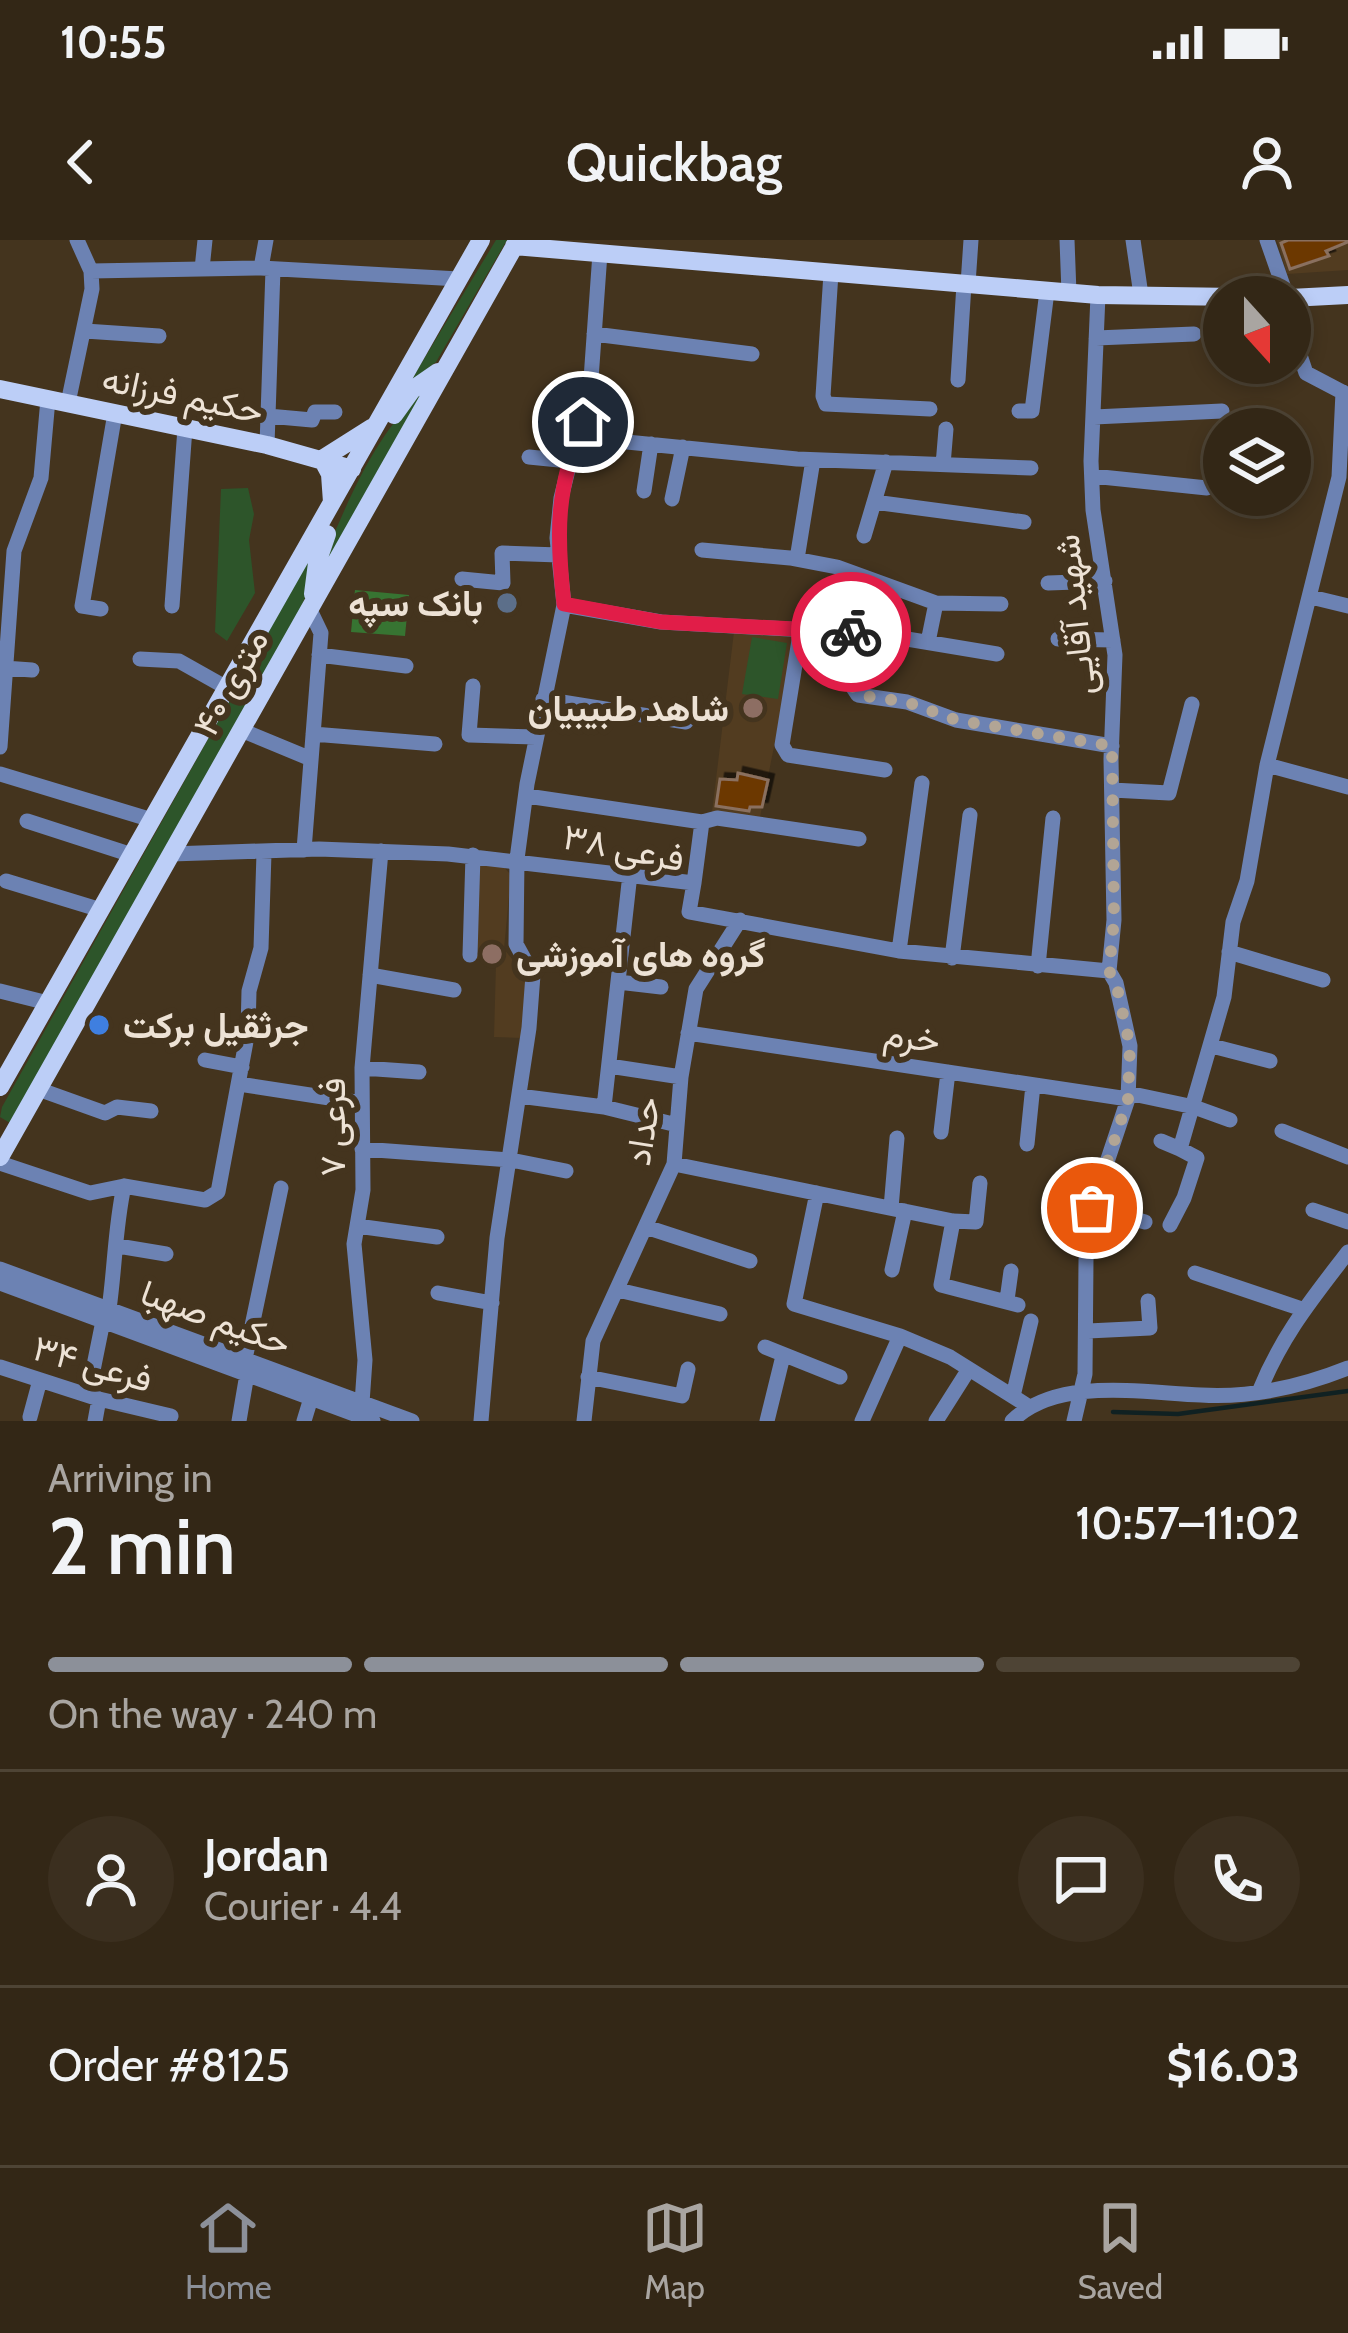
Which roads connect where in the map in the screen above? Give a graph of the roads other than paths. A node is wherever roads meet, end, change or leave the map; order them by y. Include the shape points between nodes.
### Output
1 (77, 240) edge
2 (205, 240) edge
3 (266, 240) edge
4 (482, 240) edge
5 (971, 240) edge
6 (1067, 240) edge
7 (1133, 240) edge
8 (1267, 240) edge
9 (516, 243) edge
10 (600, 253) junction
11 (202, 269) junction
12 (267, 269) junction
13 (91, 271) junction
14 (831, 273) junction
15 (1280, 276) edge
16 (459, 279) junction
17 (966, 284) junction
18 (1047, 291) junction
19 (1069, 293) junction
20 (1098, 295) junction
21 (1142, 295) junction
22 (1348, 295) edge
23 (1203, 296) edge
24 (1311, 296) edge
25 (85, 331) junction
26 (594, 334) junction
27 (1194, 334) dead end
28 (159, 336) dead end
29 (1096, 338) junction
30 (752, 354) dead end
31 (446, 365) junction
32 (1311, 376) edge
33 (958, 380) dead end
34 (0, 389) edge
35 (1345, 394) edge
36 (58, 401) junction
37 (930, 409) dead end
38 (335, 412) dead end
39 (1019, 412) dead end
40 (1203, 412) edge
41 (115, 413) junction
42 (268, 416) junction
43 (1094, 417) junction
44 (379, 421) junction
45 (184, 428) junction
46 (946, 429) dead end
47 (577, 437) junction
48 (651, 444) junction
49 (267, 446) junction
50 (683, 448) junction
51 (529, 457) dead end
52 (322, 459) junction
53 (813, 460) junction
54 (568, 461) junction
55 (886, 462) junction
56 (943, 465) junction
57 (1031, 468) dead end
58 (352, 469) junction
59 (1092, 476) junction
60 (1203, 488) edge
61 (644, 491) dead end
62 (673, 499) dead end
63 (874, 502) junction
64 (332, 505) junction
65 (1024, 522) dead end
66 (0, 529) edge
67 (21, 531) junction
68 (864, 536) dead end
69 (702, 550) dead end
70 (559, 555) junction
71 (797, 559) junction
72 (462, 579) dead end
73 (1105, 581) junction
74 (1048, 583) dead end
75 (1311, 597) junction
76 (936, 603) junction
77 (564, 604) junction
78 (1001, 604) dead end
79 (172, 606) dead end
80 (1348, 607) edge
81 (309, 608) junction
82 (101, 610) dead end
83 (801, 628) junction
84 (861, 633) junction
85 (1058, 639) dead end
86 (1113, 640) junction
87 (928, 642) junction
88 (997, 653) dead end
89 (319, 655) junction
90 (140, 659) dead end
91 (406, 666) dead end
92 (4, 668) junction
93 (32, 670) dead end
94 (473, 686) dead end
95 (227, 688) junction
96 (543, 699) junction
97 (1192, 704) dead end
98 (686, 722) dead end
99 (241, 730) junction
100 (313, 734) junction
101 (536, 737) junction
102 (435, 743) dead end
103 (1112, 746) junction
104 (0, 747) edge
105 (311, 759) junction
106 (1267, 765) junction
107 (885, 770) dead end
108 (0, 774) edge
109 (922, 782) dead end
110 (1348, 787) edge
111 (1112, 790) junction
112 (526, 796) junction
113 (970, 815) dead end
114 (1053, 818) dead end
115 (152, 820) junction
116 (27, 821) dead end
117 (702, 822) junction
118 (859, 839) dead end
119 (304, 850) junction
120 (381, 851) junction
121 (264, 853) junction
122 (171, 854) junction
123 (132, 855) junction
124 (473, 855) junction
125 (517, 859) junction
126 (630, 874) junction
127 (5, 880) dead end
128 (694, 883) junction
129 (101, 910) junction
130 (740, 920) junction
131 (899, 951) junction
132 (1229, 952) junction
133 (470, 955) dead end
134 (952, 958) junction
135 (1038, 966) junction
136 (1109, 971) junction
137 (370, 975) junction
138 (1324, 980) dead end
139 (618, 982) junction
140 (661, 987) dead end
141 (454, 990) dead end
142 (0, 991) edge
143 (48, 1004) junction
144 (688, 1033) junction
145 (1212, 1046) junction
146 (205, 1060) dead end
147 (1270, 1061) dead end
148 (609, 1066) junction
149 (362, 1068) junction
150 (419, 1072) dead end
151 (948, 1072) junction
152 (241, 1075) junction
153 (681, 1077) junction
154 (1033, 1084) junction
155 (0, 1087) edge
156 (38, 1089) junction
157 (519, 1096) junction
158 (1128, 1096) junction
159 (362, 1103) junction
160 (604, 1107) junction
161 (1194, 1107) junction
162 (151, 1111) dead end
163 (1230, 1120) dead end
164 (20, 1121) junction
165 (0, 1125) edge
166 (677, 1125) junction
167 (1282, 1131) dead end
168 (941, 1132) dead end
169 (897, 1138) dead end
170 (1161, 1141) dead end
171 (1027, 1144) dead end
172 (362, 1149) junction
173 (1180, 1149) junction
174 (1348, 1157) edge
175 (0, 1160) edge
176 (511, 1160) junction
177 (674, 1164) junction
178 (566, 1171) dead end
179 (980, 1183) dead end
180 (124, 1186) junction
181 (281, 1188) dead end
182 (817, 1193) junction
183 (1092, 1208) junction
184 (898, 1210) junction
185 (1313, 1210) dead end
186 (953, 1221) junction
187 (1144, 1222) dead end
188 (1348, 1222) edge
189 (357, 1226) junction
190 (1170, 1226) dead end
191 (646, 1227) junction
192 (437, 1237) dead end
193 (118, 1246) junction
194 (1348, 1252) edge
195 (166, 1254) dead end
196 (750, 1262) dead end
197 (0, 1269) edge
198 (892, 1270) dead end
199 (1011, 1271) dead end
200 (1195, 1274) dead end
201 (0, 1283) edge
202 (618, 1290) junction
203 (438, 1294) dead end
204 (1148, 1301) dead end
205 (491, 1303) junction
206 (1302, 1309) junction
207 (720, 1314) dead end
208 (106, 1315) junction
209 (1031, 1321) dead end
210 (1088, 1331) junction
211 (900, 1336) junction
212 (765, 1347) dead end
213 (783, 1357) junction
214 (246, 1366) junction
215 (0, 1367) edge
216 (1348, 1368) edge
217 (688, 1369) dead end
218 (969, 1369) junction
219 (588, 1377) junction
220 (839, 1377) dead end
221 (40, 1380) junction
222 (1082, 1391) junction
223 (1259, 1391) junction
224 (94, 1397) junction
225 (310, 1398) junction
226 (1020, 1401) junction
227 (356, 1412) edge
228 (146, 1416) edge
229 (171, 1416) dead end
230 (30, 1417) dead end
231 (95, 1421) edge
232 (239, 1421) edge
233 (304, 1421) edge
234 (373, 1421) edge
235 (412, 1421) edge
236 (481, 1421) edge
237 (584, 1421) edge
238 (767, 1421) edge
239 (862, 1421) edge
240 (936, 1421) edge
241 (1012, 1421) edge
242 (1074, 1421) edge

1 - 13 street
2 - 11 street
3 - 12 street
4 - 16 main road
5 - 17 street
6 - 19 street
7 - 21 street
8 - 15 street
9 - 10 main road
9 - 31 main road, ۴۰ متری
10 - 14 main road
10 - 26 street
11 - 12 street
11 - 13 street
12 - 16 street
12 - 42 street
13 - 25 street
14 - 17 main road
14 - 37 street via 826,404
16 - 44 main road
17 - 18 main road
17 - 33 street
18 - 19 main road
18 - 39 street via 1032,411
19 - 20 main road
20 - 21 main road
20 - 29 street, شهید آقایی
21 - 23 main road
22 - 24 main road
25 - 28 street
25 - 36 street
26 - 30 street
26 - 47 street
27 - 29 street
29 - 43 street, شهید آقایی
31 - 58 main road via 412,391 364,464
31 - 81 main road, ۴۰ متری
32 - 35 street
34 - 36 main road, حکیم فرزانه
35 - 75 street via 1339,477
36 - 41 main road, حکیم فرزانه
36 - 67 street
38 - 42 street via 315,412 312,421
40 - 43 street
41 - 45 main road, حکیم فرزانه
41 - 82 street via 82,606
42 - 49 street
43 - 59 street, شهید آقایی
44 - 52 main road
44 - 58 main road
45 - 49 main road, حکیم فرزانه
45 - 79 street
46 - 56 street
47 - 48 street
47 - 54 street
48 - 50 street
48 - 61 street
49 - 52 main road, حکیم فرزانه
50 - 53 street
50 - 62 street
51 - 54 street
52 - 58 main road, حکیم فرزانه
52 - 64 main road
53 - 55 street
53 - 71 street
54 - 70 street
55 - 56 street
55 - 63 street
56 - 57 street
58 - 64 main road, ۴۰ متری
58 - 81 main road via 352,487 320,551
59 - 60 street
59 - 73 street, شهید آقایی
63 - 65 street
63 - 68 street
64 - 95 main road, ۴۰ متری
66 - 67 street
67 - 92 street
69 - 71 street
70 - 72 street via 502,553 502,583
70 - 77 street
71 - 76 street
73 - 74 street
73 - 86 street, شهید آقایی
75 - 80 street
75 - 106 street
76 - 78 street
76 - 87 street
77 - 83 street via 661,622
77 - 96 street
81 - 89 street via 321,633
81 - 99 main road, ۴۰ متری
83 - 84 street
83 - 107 street via 782,745 788,755
84 - 87 street
84 - 103 street via 852,686 858,695
85 - 86 street
86 - 103 street, شهید آقایی
87 - 88 street
89 - 91 street
89 - 100 street
90 - 95 street via 178,661
92 - 93 street
92 - 104 street
94 - 101 street via 469,735
95 - 115 main road, ۴۰ متری
96 - 98 street
96 - 101 street
97 - 111 street via 1169,793
99 - 105 street
99 - 122 main road, ۴۰ متری
100 - 102 street
100 - 105 street
101 - 112 street
103 - 111 street, شهید آقایی
105 - 119 street
106 - 110 street
106 - 132 street
108 - 115 street
109 - 131 street
111 - 136 street, شهید آقایی
112 - 117 street
112 - 125 street
113 - 134 street
114 - 135 street
115 - 123 main road, ۴۰ متری
116 - 123 street
117 - 118 street
117 - 128 street
119 - 120 street, فرعی ۳۸
119 - 121 street, فرعی ۳۸
120 - 124 street, فرعی ۳۸
120 - 137 street, فرعی ۷
121 - 122 street, فرعی ۳۸
121 - 152 street via 261,948
122 - 156 main road, ۴۰ متری
123 - 129 main road, ۴۰ متری
124 - 125 street, فرعی ۳۸
124 - 133 street
125 - 126 street, فرعی ۳۸
125 - 157 street via 516,944 533,975
126 - 128 street, فرعی ۳۸
126 - 139 street
127 - 129 street
128 - 130 street, فرعی ۳۸ via 689,912
129 - 143 main road, ۴۰ متری
130 - 131 street, فرعی ۳۸
130 - 144 street, حداد via 696,988
131 - 134 street, فرعی ۳۸
132 - 138 street
132 - 145 street
134 - 135 street, فرعی ۳۸
135 - 136 street, فرعی ۳۸
136 - 158 street, شهید آقایی via 1130,1046
137 - 141 street
137 - 149 street, فرعی ۷
139 - 140 street
139 - 148 street
142 - 143 street
143 - 155 main road, ۴۰ متری
144 - 151 street, خرم
144 - 153 street, حداد
145 - 147 street
145 - 161 street
146 - 152 street
148 - 153 street
148 - 160 street
149 - 150 street
149 - 159 street, فرعی ۷
151 - 154 street, خرم
151 - 168 street
152 - 159 street
152 - 180 street via 218,1192 205,1200
153 - 166 street, حداد
154 - 158 street, خرم
154 - 171 street
156 - 162 street via 105,1113
156 - 164 main road, ۴۰ متری
157 - 160 street
157 - 176 street
158 - 161 street, خرم
158 - 183 street, شهید آقایی
159 - 172 street, فرعی ۷
160 - 166 street
161 - 163 street, خرم
161 - 173 street
164 - 165 main road
164 - 175 main road, ۴۰ متری
166 - 177 street, حداد
167 - 174 street
169 - 184 street
170 - 173 street
172 - 176 street
172 - 189 street, فرعی ۷
173 - 190 street via 1197,1158
175 - 180 street via 90,1192
176 - 178 street
176 - 205 street
177 - 182 street
177 - 191 street, حداد
179 - 186 street via 976,1222
180 - 193 street
181 - 214 street
182 - 184 street
182 - 211 street via 794,1304
183 - 187 street
183 - 210 street, شهید آقایی
184 - 186 street
184 - 198 street
185 - 188 street
186 - 199 street via 941,1285 1012,1303
189 - 192 street
189 - 227 street, فرعی ۷ via 365,1360
191 - 196 street
191 - 202 street, حداد
193 - 195 street
193 - 208 street
194 - 206 street
197 - 208 street, حکیم صهبا
200 - 206 street
201 - 208 street, حکیم صهبا
202 - 207 street
202 - 219 street, حداد via 593,1341
203 - 205 street
204 - 210 street via 1150,1328
205 - 236 street
206 - 223 street
208 - 214 street, حکیم صهبا
208 - 224 street
209 - 226 street
210 - 222 street, شهید آقایی
211 - 218 street
211 - 239 street
212 - 213 street
213 - 220 street
213 - 238 street
214 - 225 street, حکیم صهبا
214 - 227 street, حکیم صهبا
214 - 232 street
215 - 221 street, فرعی ۳۴
216 - 223 street
217 - 219 street via 682,1396
218 - 226 street
218 - 240 street
219 - 237 street, حداد
221 - 224 street, فرعی ۳۴
221 - 230 street
222 - 223 street
222 - 226 street
222 - 242 street, شهید آقایی
224 - 228 street, فرعی ۳۴
224 - 231 street
225 - 227 street, حکیم صهبا
225 - 233 street
226 - 241 street
227 - 234 street, حکیم صهبا
227 - 235 street, حکیم صهبا
228 - 229 street, فرعی ۳۴

